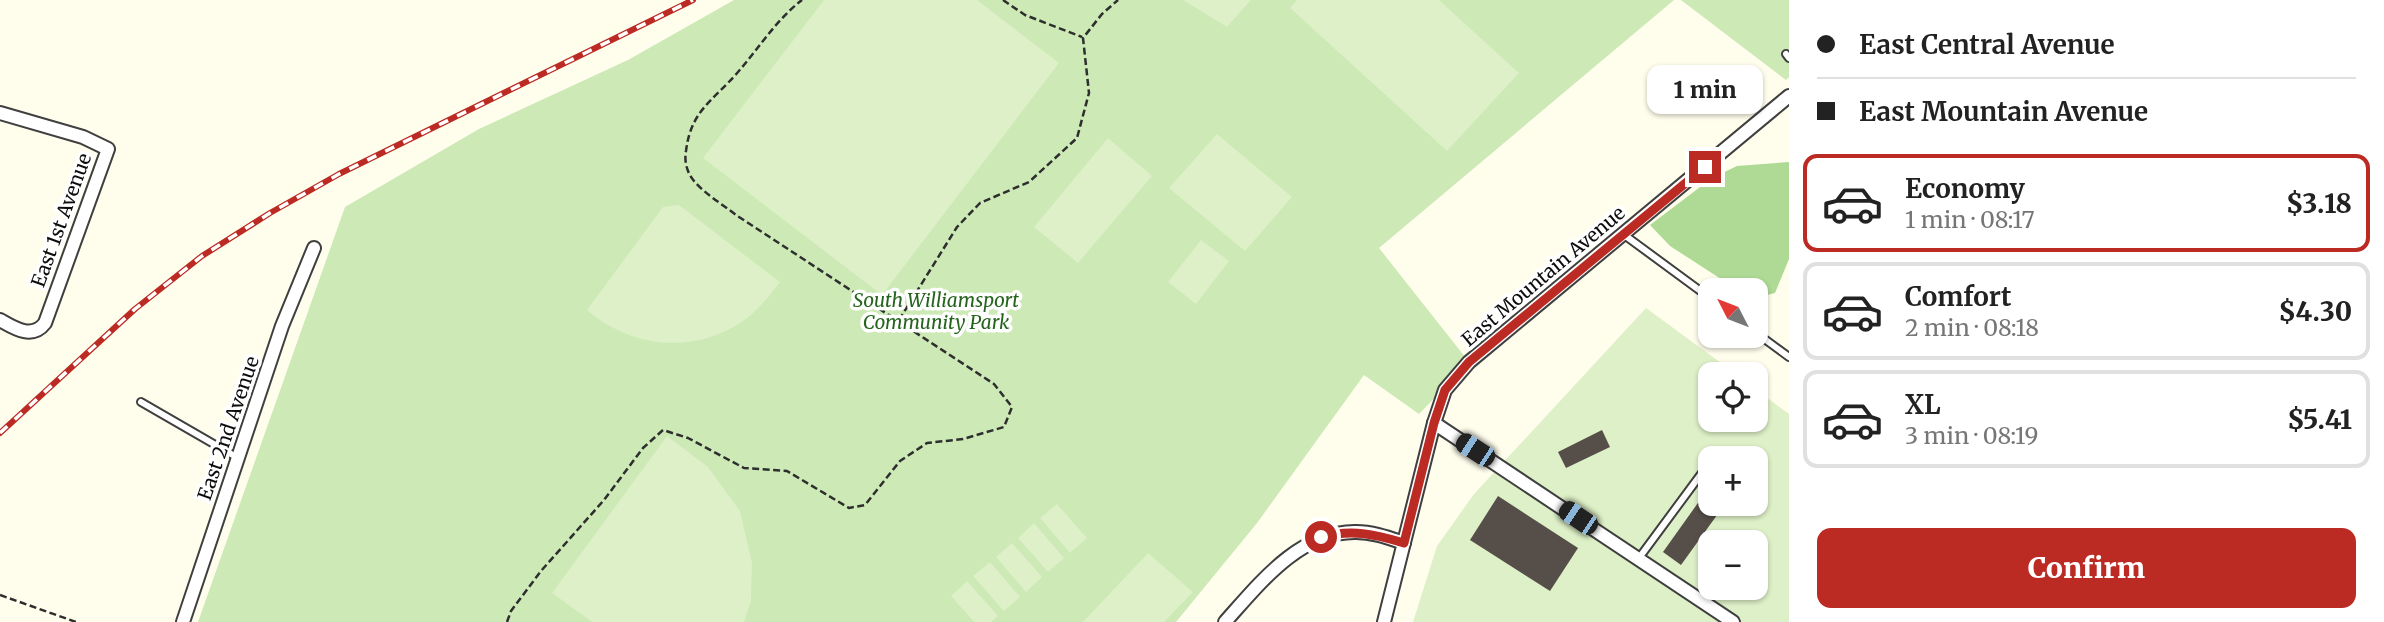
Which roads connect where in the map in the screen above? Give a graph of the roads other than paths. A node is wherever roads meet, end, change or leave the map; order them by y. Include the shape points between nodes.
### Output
1 (1789, 96) edge
2 (0, 113) edge
3 (1623, 234) junction
4 (314, 248) dead end
5 (1698, 289) edge
6 (0, 320) edge
7 (1768, 342) edge
8 (1789, 357) edge
9 (141, 402) dead end
10 (1434, 423) junction
11 (238, 458) junction
12 (1698, 478) edge
13 (1404, 543) junction
14 (1639, 558) junction
15 (183, 622) edge
16 (1225, 622) edge
17 (1384, 622) edge
18 (1733, 622) edge

1 - 3 street, East Mountain Avenue
2 - 6 street, East 1st Avenue via 108,149 45,323 28,332
3 - 5 lane
3 - 10 street, East Mountain Avenue via 1469,362 1445,390
4 - 11 street, East 2nd Avenue via 282,326
7 - 8 lane
9 - 11 lane
10 - 13 street, East Mountain Avenue
10 - 14 street
11 - 15 street, East 2nd Avenue
12 - 14 lane
13 - 16 street via 1358,531 1321,537 1286,560
13 - 17 street, East Mountain Avenue
14 - 18 street

